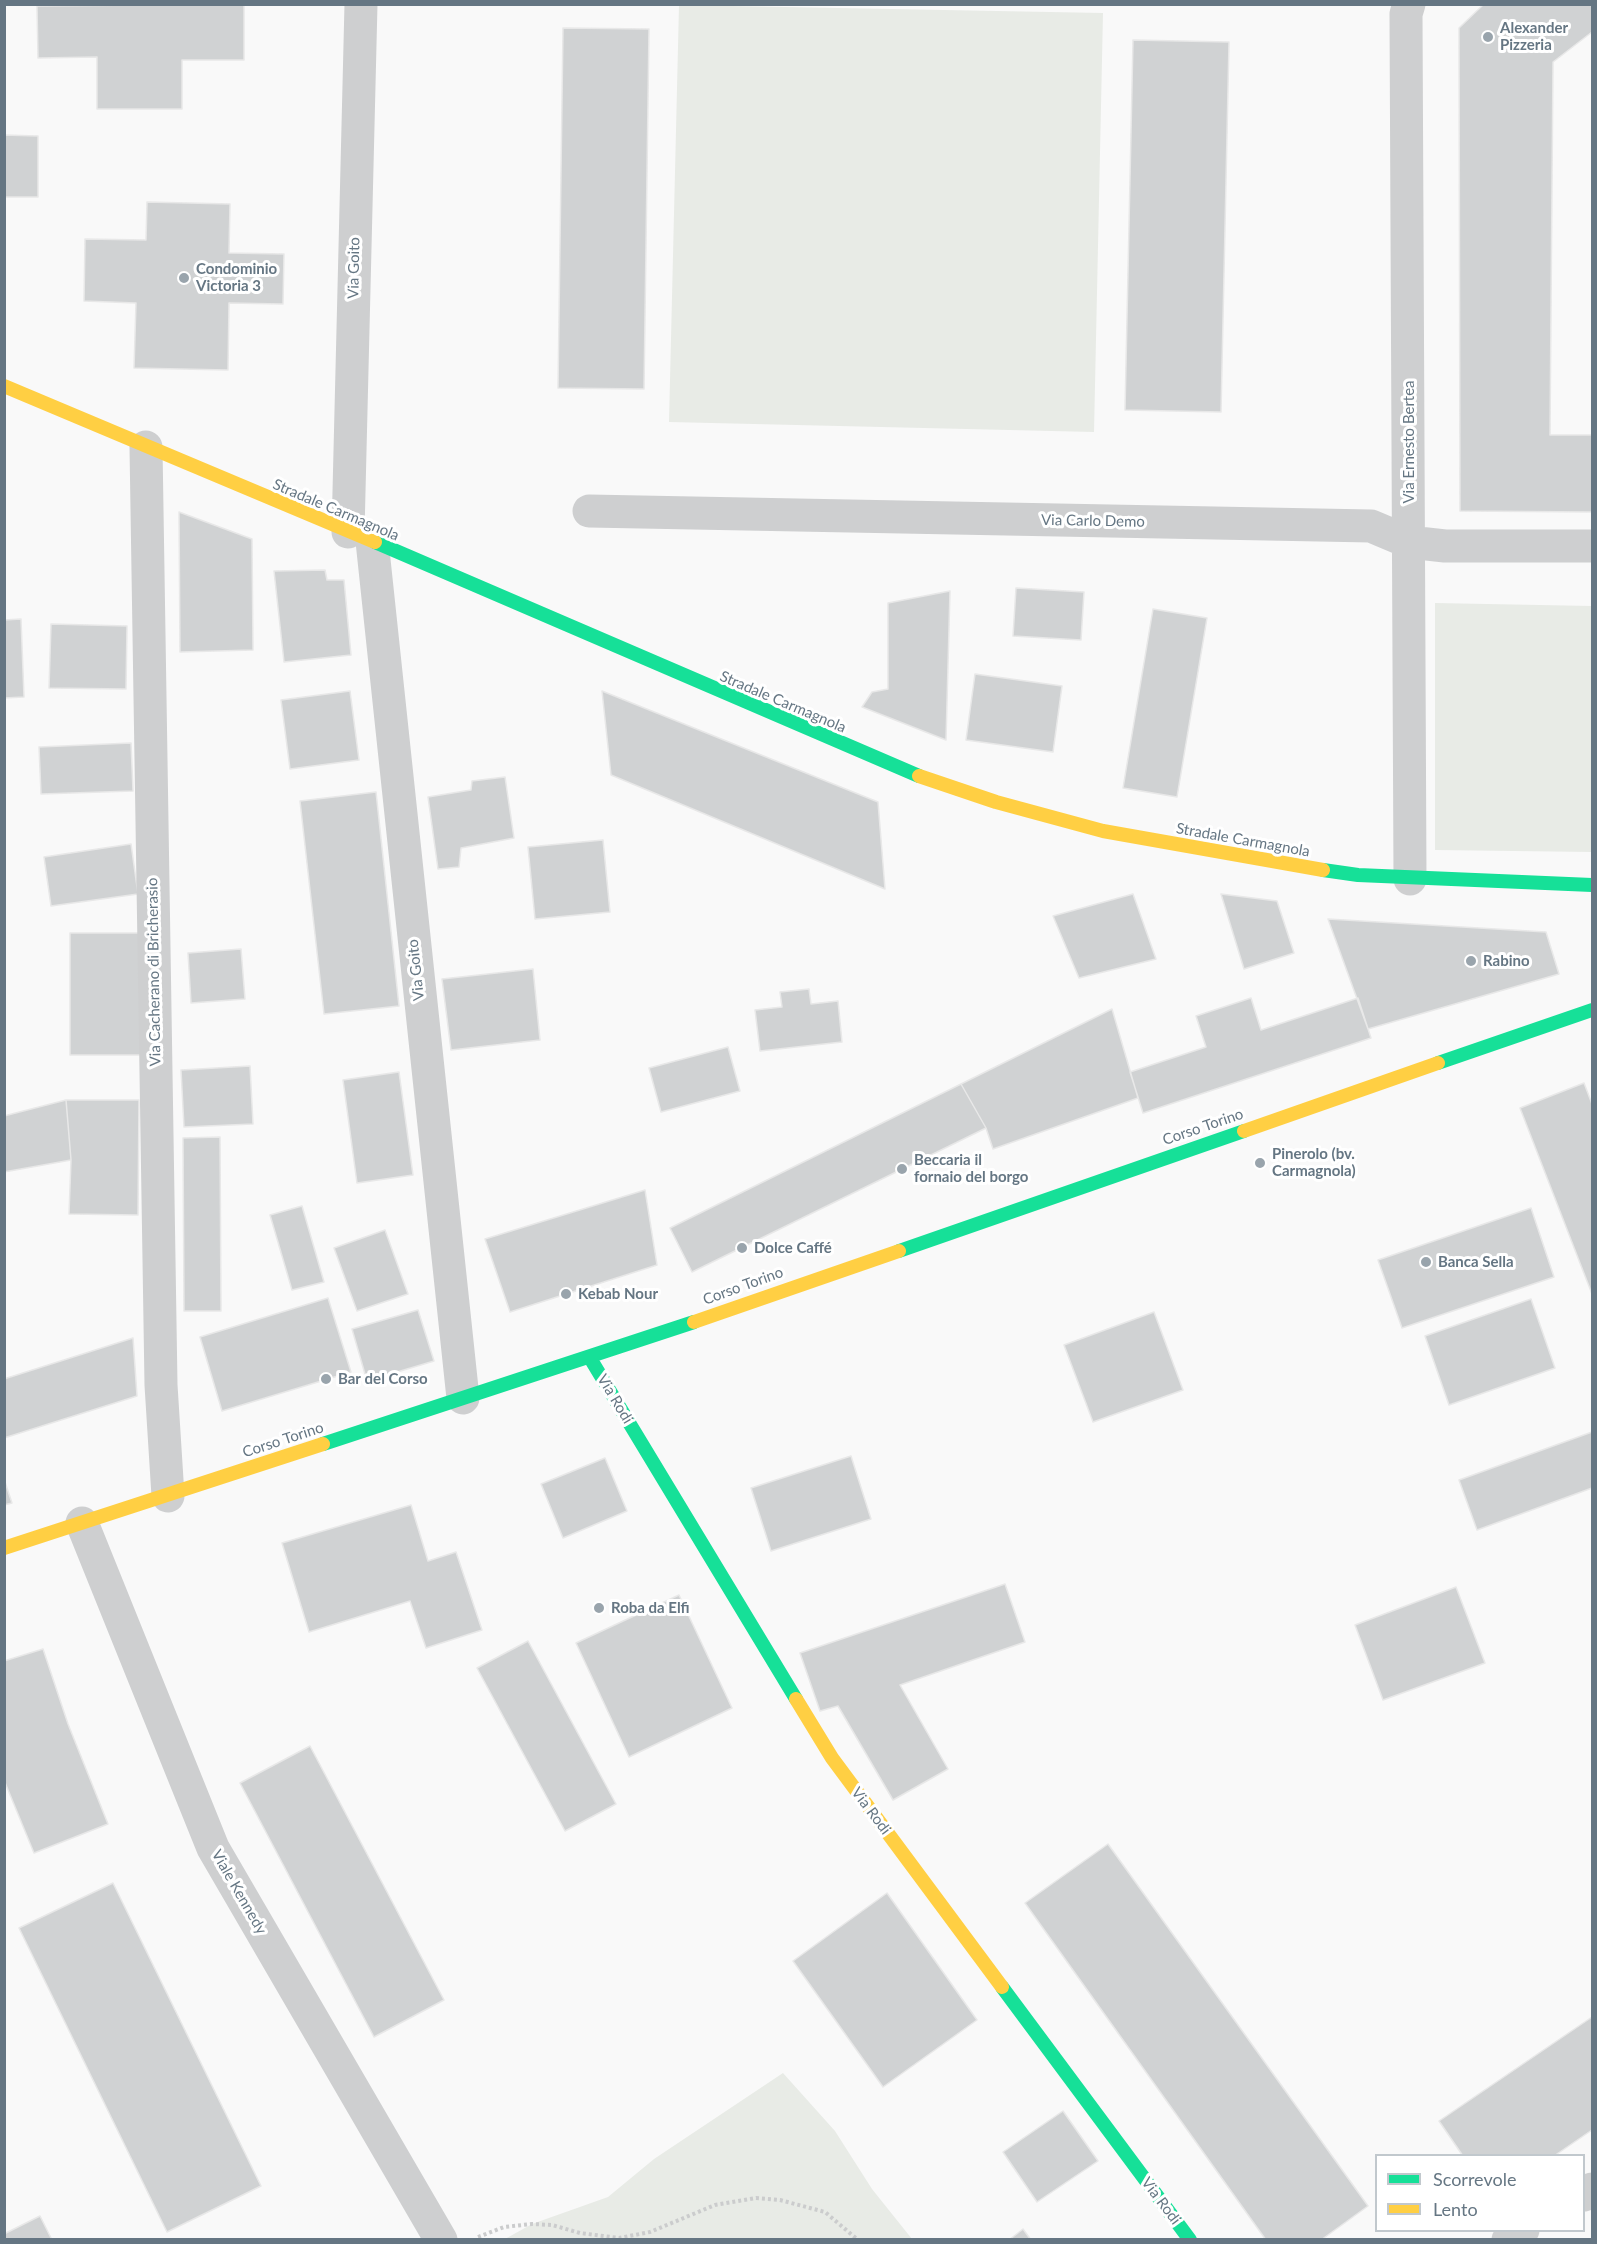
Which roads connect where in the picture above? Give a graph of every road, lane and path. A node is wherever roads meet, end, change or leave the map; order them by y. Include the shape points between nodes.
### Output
1 (361, 4) edge
2 (1409, 4) edge
3 (4, 386) edge
4 (146, 447) junction
5 (590, 511) dead end
6 (360, 537) junction
7 (1409, 542) junction
8 (1593, 546) edge
9 (1410, 879) junction
10 (1593, 885) edge
11 (1593, 1010) edge
12 (590, 1358) junction
13 (463, 1398) junction
14 (168, 1496) junction
15 (82, 1523) junction
16 (4, 1548) edge
17 (441, 2240) edge
18 (471, 2240) edge
19 (858, 2240) edge
20 (1190, 2240) edge

1 - 6 street, Via Goito
2 - 7 street, Via Ernesto Bertea
3 - 4 main road, Stradale Carmagnola
4 - 6 main road, Stradale Carmagnola
4 - 14 street, Via Cacherano di Bricherasio via 160,1373
5 - 7 street, Via Carlo Demo via 1371,526
6 - 9 main road, Stradale Carmagnola via 895,768 996,802 1103,831 1228,855 1358,876
6 - 13 street, Via Goito
7 - 8 street, Via Carlo Demo via 1445,546
7 - 9 street, Via Ernesto Bertea
9 - 10 main road, Stradale Carmagnola
11 - 12 main road, Corso Torino
12 - 13 main road, Corso Torino
12 - 20 main road, Via Rodi via 832,1758
13 - 14 main road, Corso Torino
14 - 15 main road, Corso Torino
15 - 16 main road, Corso Torino
15 - 17 street, Viale Kennedy via 213,1848
18 - 19 path via 504,2227 531,2224 619,2238 650,2232 715,2205 756,2198 825,2212

